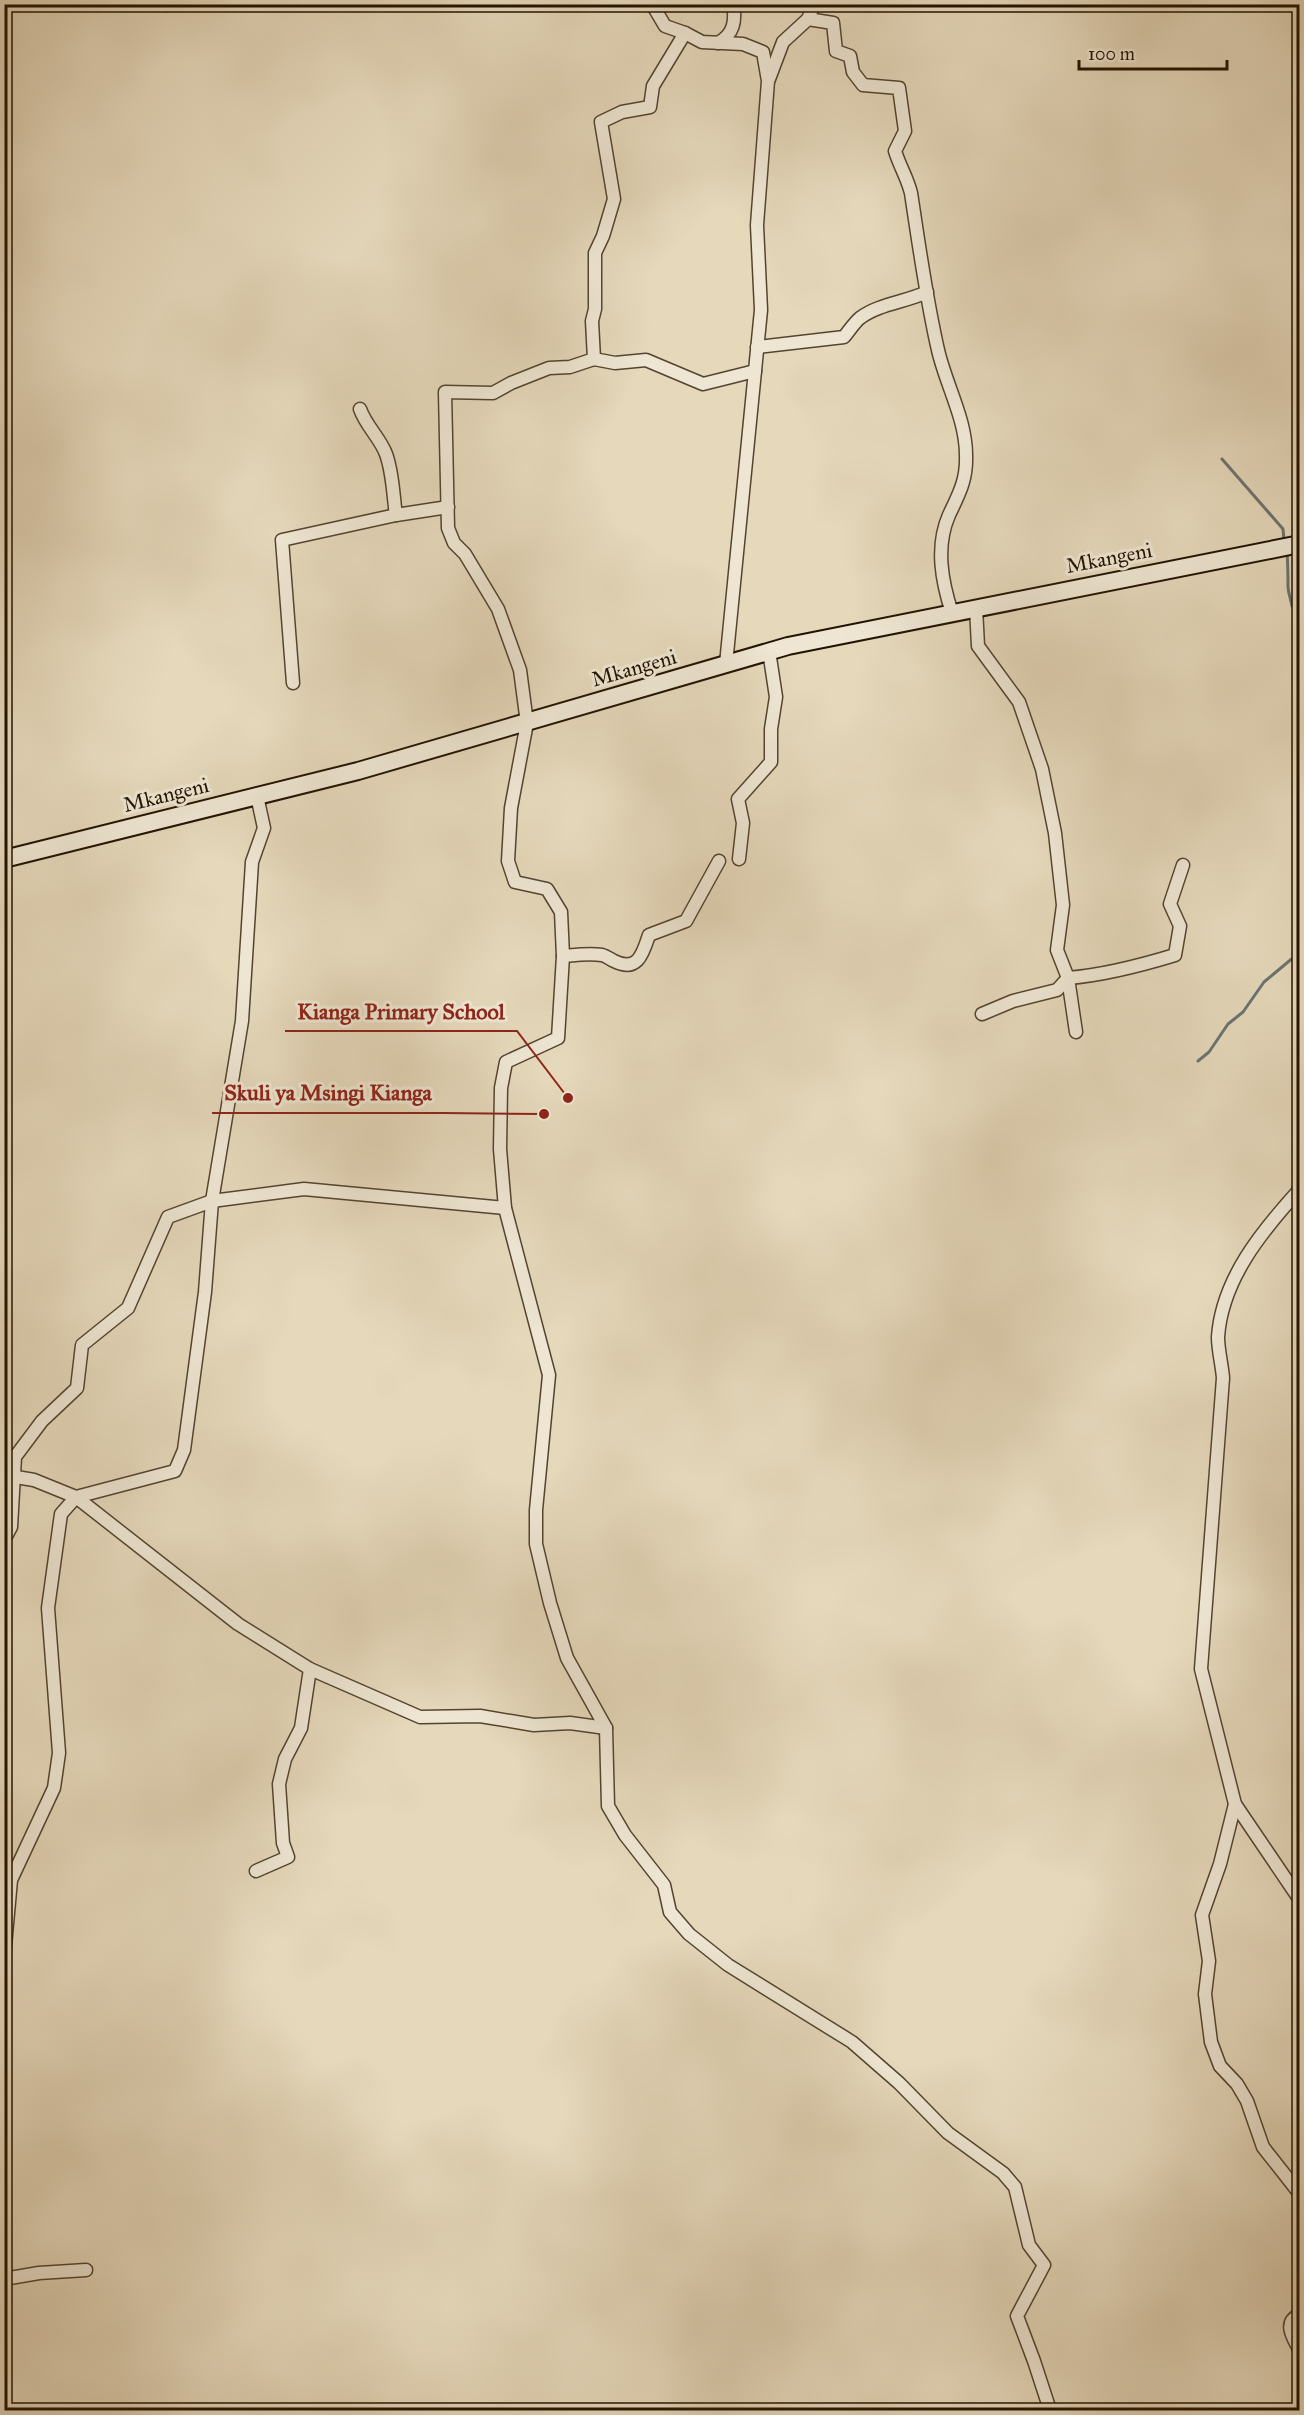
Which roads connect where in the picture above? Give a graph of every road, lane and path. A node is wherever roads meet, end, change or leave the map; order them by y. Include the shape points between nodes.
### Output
1 (652, 4) edge
2 (733, 4) edge
3 (814, 4) edge
4 (808, 19) junction
5 (685, 33) junction
6 (718, 43) junction
7 (768, 81) junction
8 (927, 292) junction
9 (757, 347) junction
10 (594, 359) junction
11 (755, 371) junction
12 (360, 409) dead end
13 (447, 507) junction
14 (396, 515) junction
15 (1291, 545) edge
16 (976, 608) junction
17 (951, 613) junction
18 (769, 651) junction
19 (726, 664) junction
20 (293, 683) dead end
21 (527, 723) junction
22 (258, 796) junction
23 (4, 859) edge
24 (739, 859) dead end
25 (719, 861) dead end
26 (1183, 865) dead end
27 (563, 956) junction
28 (1068, 978) junction
29 (982, 1014) dead end
30 (1076, 1032) dead end
31 (1299, 1189) edge
32 (212, 1201) junction
33 (505, 1208) junction
34 (9, 1475) edge
35 (76, 1497) junction
36 (4, 1540) edge
37 (310, 1669) junction
38 (606, 1728) junction
39 (1235, 1804) junction
40 (256, 1871) dead end
41 (1299, 1900) edge
42 (4, 1957) edge
43 (1299, 2194) edge
44 (86, 2270) dead end
45 (4, 2279) edge
46 (1299, 2314) edge
47 (1299, 2351) edge
48 (1050, 2410) edge

1 - 5 street via 665,26
2 - 6 street via 734,25 726,39
3 - 4 street
4 - 7 street via 783,42
4 - 8 street via 833,23 836,51 850,56 853,72 863,85 899,88 905,131 895,151 911,193
5 - 6 street via 702,42
5 - 10 street via 653,86 650,107 622,112 601,122 614,199 595,253
6 - 7 street via 743,44 763,52
7 - 9 street via 757,225 761,310
8 - 9 street via 860,318 844,337
8 - 17 street via 938,351 966,454 964,481 943,535 941,562
9 - 11 street
10 - 11 street via 615,363 646,360 703,384
10 - 13 street via 570,367 549,368 493,393 445,392
11 - 19 street
12 - 14 street via 385,452
13 - 14 street
13 - 21 street via 448,528 454,543 465,554 498,609 520,670
14 - 20 street via 282,540
15 - 16 street, Mkangeni
16 - 17 street, Mkangeni
16 - 28 street via 978,646 1018,702 1042,769 1056,833 1063,905 1057,950
17 - 18 street, Mkangeni
18 - 19 street, Mkangeni
18 - 24 street via 776,697 771,762 738,799 743,823
19 - 21 street, Mkangeni
21 - 22 street, Mkangeni
21 - 27 street via 511,808 508,861 515,882 548,888 561,912
22 - 23 street, Mkangeni
22 - 32 street via 264,828 252,862 242,1021
25 - 27 street via 686,921 649,935 641,957 633,963 626,965 604,955
26 - 28 street via 1170,904 1180,927 1175,956 1097,976
27 - 33 street via 558,1038 506,1062 501,1088 500,1149
28 - 29 street via 1057,990
28 - 30 street
31 - 39 street via 1248,1255 1226,1293 1218,1338 1223,1378 1200,1669
32 - 33 street via 304,1189
32 - 34 street via 168,1217 128,1308 82,1345 77,1388 42,1421 15,1457
32 - 35 street via 205,1292 184,1450 175,1471
33 - 38 street via 549,1375 536,1544 567,1658
34 - 35 street via 43,1483
34 - 36 street via 11,1527
35 - 37 street via 238,1624
35 - 42 street via 62,1514 48,1608 59,1753 54,1788 11,1880
37 - 38 street via 420,1717 480,1716 534,1725 570,1722
37 - 40 street via 301,1728 285,1759 279,1784 283,1843 288,1857
38 - 48 street via 608,1806 664,1885 670,1912 688,1934 728,1965 852,2042 948,2133 1003,2173 1015,2187 1029,2245 1044,2265 1017,2316
39 - 41 street
39 - 43 street via 1202,1915 1209,1960 1205,1994 1211,2042 1220,2066 1247,2101 1263,2147
44 - 45 street
46 - 47 street via 1290,2320 1289,2326

